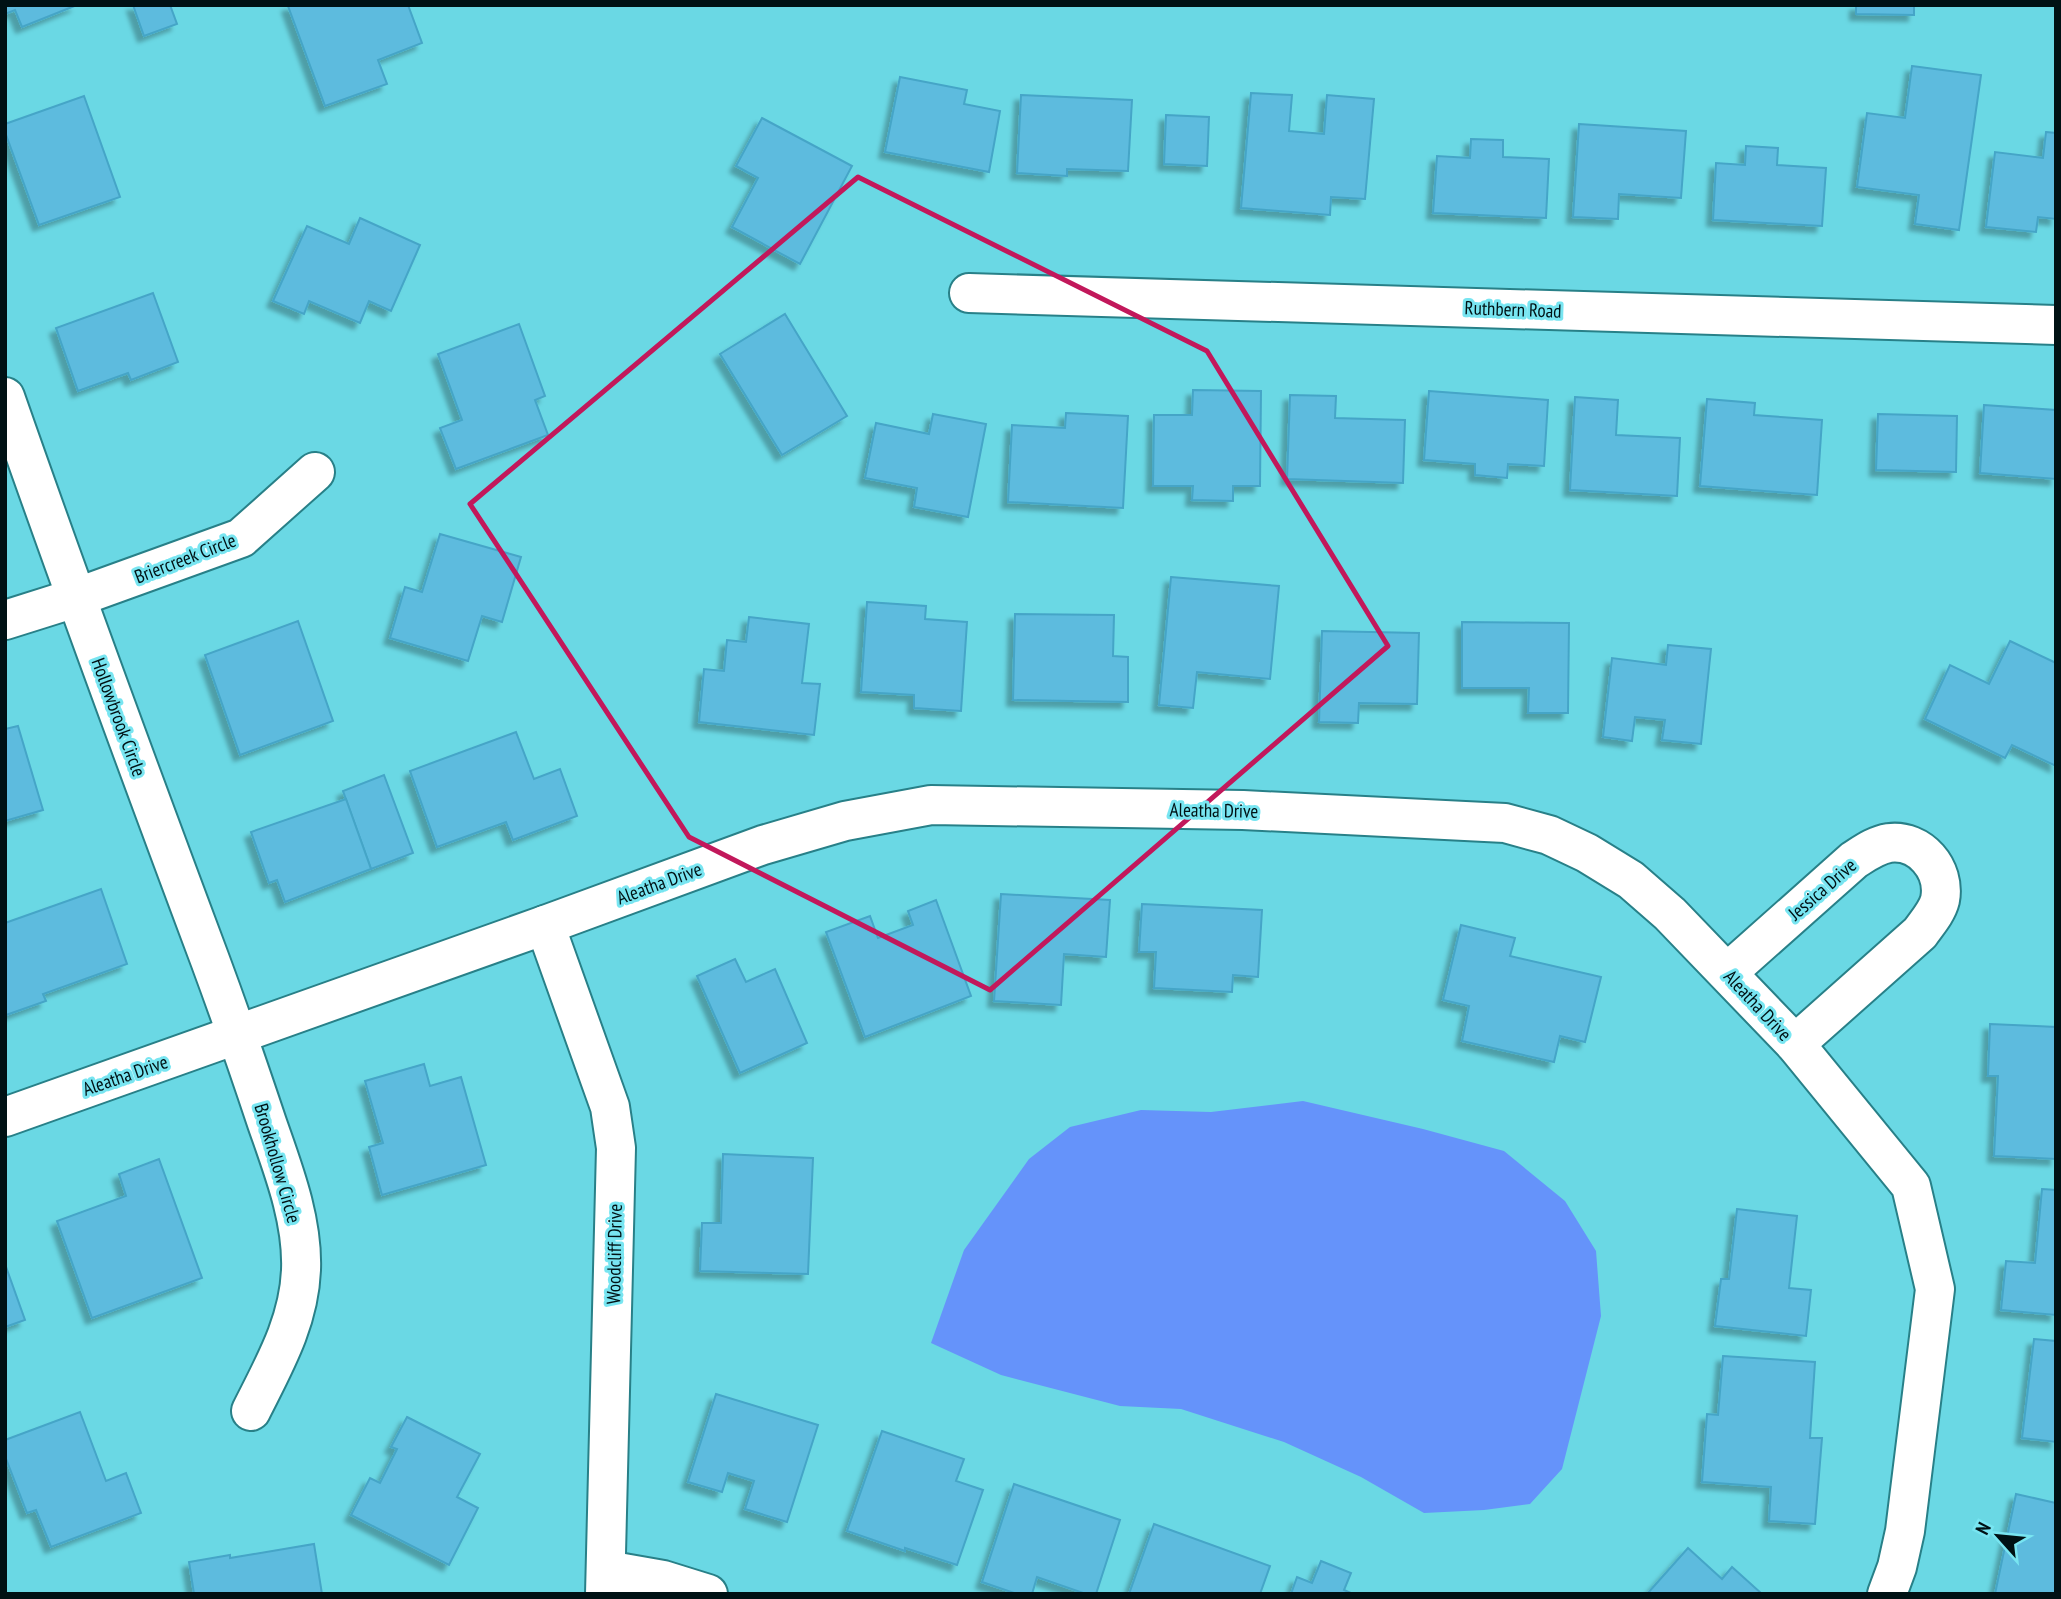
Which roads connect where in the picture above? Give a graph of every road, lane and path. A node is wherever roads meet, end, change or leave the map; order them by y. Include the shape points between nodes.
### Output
1 (970, 293) dead end
2 (2056, 325) edge
3 (5, 397) edge
4 (315, 472) dead end
5 (75, 598) junction
6 (5, 621) edge
7 (545, 925) junction
8 (1728, 972) junction
9 (237, 1035) junction
10 (1795, 1044) junction
11 (5, 1117) edge
12 (251, 1411) dead end
13 (605, 1582) edge
14 (708, 1594) edge
15 (1887, 1594) edge

1 - 2 street, Ruthbern Road
3 - 5 street, Hollowbrook Circle
4 - 5 street, Briercreek Circle via 241,538
5 - 6 street, Briercreek Circle
5 - 9 street, Hollowbrook Circle
7 - 8 street, Aleatha Drive via 763,845 845,821 931,805 1243,810 1505,823 1549,835 1631,880
7 - 9 street, Aleatha Drive
7 - 13 street, Woodcliff Drive via 610,1107 616,1148
8 - 10 street, Aleatha Drive
8 - 10 street, Jessica Drive via 1874,847 1908,844 1930,858 1940,886 1933,916 1920,933
9 - 11 street, Aleatha Drive
9 - 12 street, Brookhollow Circle via 293,1206 301,1269 296,1311
10 - 15 street, Aleatha Drive via 1911,1186 1935,1289 1905,1531
13 - 14 street via 663,1580

